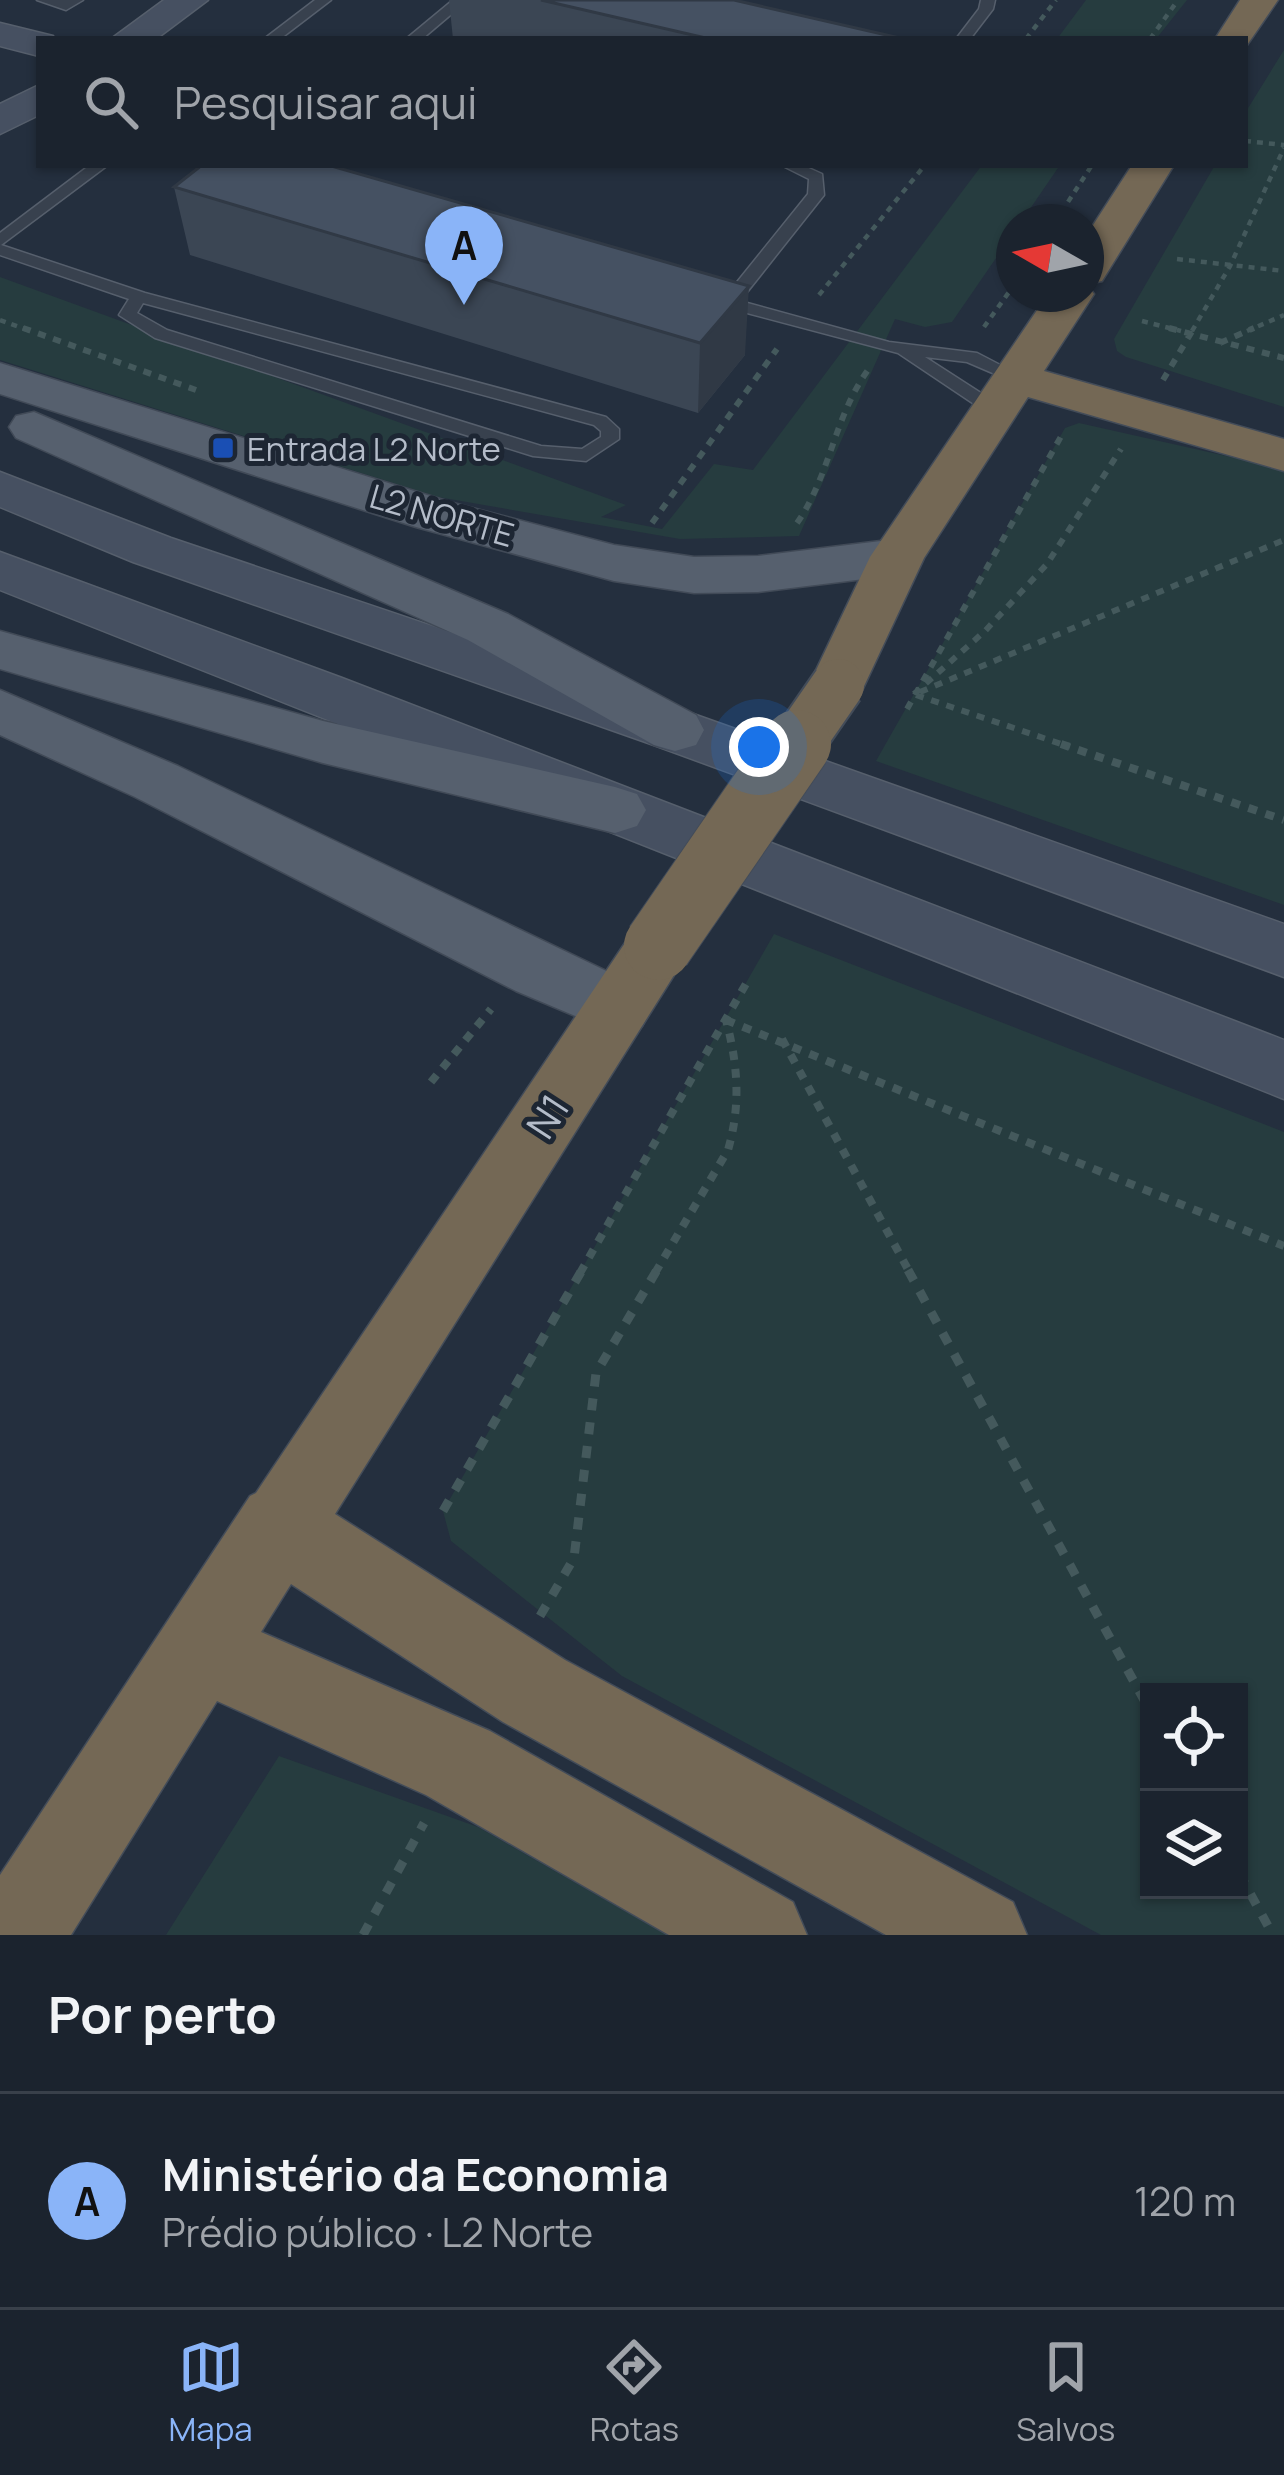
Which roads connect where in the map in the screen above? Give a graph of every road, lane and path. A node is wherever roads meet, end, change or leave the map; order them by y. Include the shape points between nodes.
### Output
1 (44, 0) edge
2 (76, 0) edge
3 (188, 0) edge
4 (324, 0) edge
5 (461, 0) edge
6 (988, 0) edge
7 (1056, 0) edge
8 (1178, 0) edge
9 (1259, 0) edge
10 (0, 34) edge
11 (134, 36) edge
12 (275, 36) edge
13 (417, 36) edge
14 (965, 36) edge
15 (1027, 36) edge
16 (1152, 36) edge
17 (1236, 36) edge
18 (36, 43) edge
19 (36, 99) edge
20 (0, 122) edge
21 (1248, 141) edge
22 (1284, 147) edge
23 (1275, 164) junction
24 (96, 168) edge
25 (796, 168) edge
26 (923, 168) edge
27 (1090, 168) edge
28 (1151, 168) edge
29 (1284, 171) edge
30 (1067, 204) edge
31 (1104, 243) edge
32 (0, 246) edge
33 (1177, 260) dead end
34 (1230, 266) junction
35 (1284, 271) edge
36 (139, 297) junction
37 (708, 297) edge
38 (729, 303) junction
39 (996, 311) edge
40 (1059, 312) edge
41 (1284, 315) edge
42 (1142, 321) dead end
43 (796, 322) junction
44 (1186, 334) junction
45 (1220, 343) junction
46 (896, 349) junction
47 (1284, 358) edge
48 (1170, 368) dead end
49 (0, 378) edge
50 (1016, 379) junction
51 (0, 412) edge
52 (1284, 417) edge
53 (1065, 428) dead end
54 (1130, 434) dead end
55 (1284, 455) edge
56 (0, 488) edge
57 (788, 533) dead end
58 (1284, 540) edge
59 (897, 557) junction
60 (628, 565) junction
61 (0, 570) edge
62 (0, 650) edge
63 (914, 694) junction
64 (907, 709) dead end
65 (0, 711) edge
66 (675, 730) junction
67 (615, 810) junction
68 (1284, 820) edge
69 (1284, 951) edge
70 (747, 982) dead end
71 (618, 1007) junction
72 (726, 1020) junction
73 (782, 1039) junction
74 (1284, 1070) edge
75 (1284, 1246) edge
76 (443, 1511) dead end
77 (279, 1525) junction
78 (542, 1611) dead end
79 (200, 1649) junction
80 (1140, 1692) edge
81 (429, 1813) dead end
82 (1248, 1889) edge
83 (16, 1935) edge
84 (363, 1935) edge
85 (760, 1935) edge
86 (980, 1935) edge
87 (1273, 1935) edge

1 - 2 lane
3 - 11 main road
4 - 12 lane
5 - 13 lane
6 - 14 lane
7 - 15 path
8 - 16 path
9 - 17 highway
10 - 18 main road
19 - 20 main road
21 - 22 path
22 - 23 path
23 - 29 path
23 - 34 path
24 - 32 lane
25 - 38 lane via 817,177 817,195
26 - 43 path
27 - 30 path
28 - 31 highway
32 - 36 lane
33 - 34 path
34 - 35 path
34 - 44 path
36 - 36 lane via 128,315 161,334 540,452 586,455 610,439 601,421
37 - 38 lane
38 - 43 lane
39 - 46 path via 976,338 904,330
40 - 50 highway, N1
41 - 45 path
42 - 44 path
43 - 46 lane
43 - 60 path
44 - 45 path
44 - 48 path
45 - 47 path
46 - 50 lane
46 - 50 lane via 970,357
46 - 57 path via 851,390 810,507
49 - 60 main road, L2 NORTE via 435,514
50 - 52 highway
50 - 55 highway
50 - 59 highway, N1
51 - 66 main road via 488,627
53 - 63 path
54 - 63 path via 1047,564
56 - 66 main road via 152,550
58 - 63 path
59 - 60 main road, L2 NORTE via 758,574
59 - 71 highway, N1, bridge via 838,685
61 - 67 main road via 353,701
62 - 67 main road via 344,748
63 - 64 path
63 - 68 path
65 - 71 main road via 120,761
66 - 69 main road
67 - 74 main road
70 - 72 path
71 - 77 highway, N1
72 - 73 path
72 - 76 path
72 - 78 path via 738,1057 740,1116 728,1150 596,1373 574,1558
73 - 75 path
73 - 80 path
77 - 79 highway, N1
77 - 86 highway via 505,1676
79 - 83 highway, N1
79 - 85 highway via 458,1763
81 - 84 path
82 - 87 path

